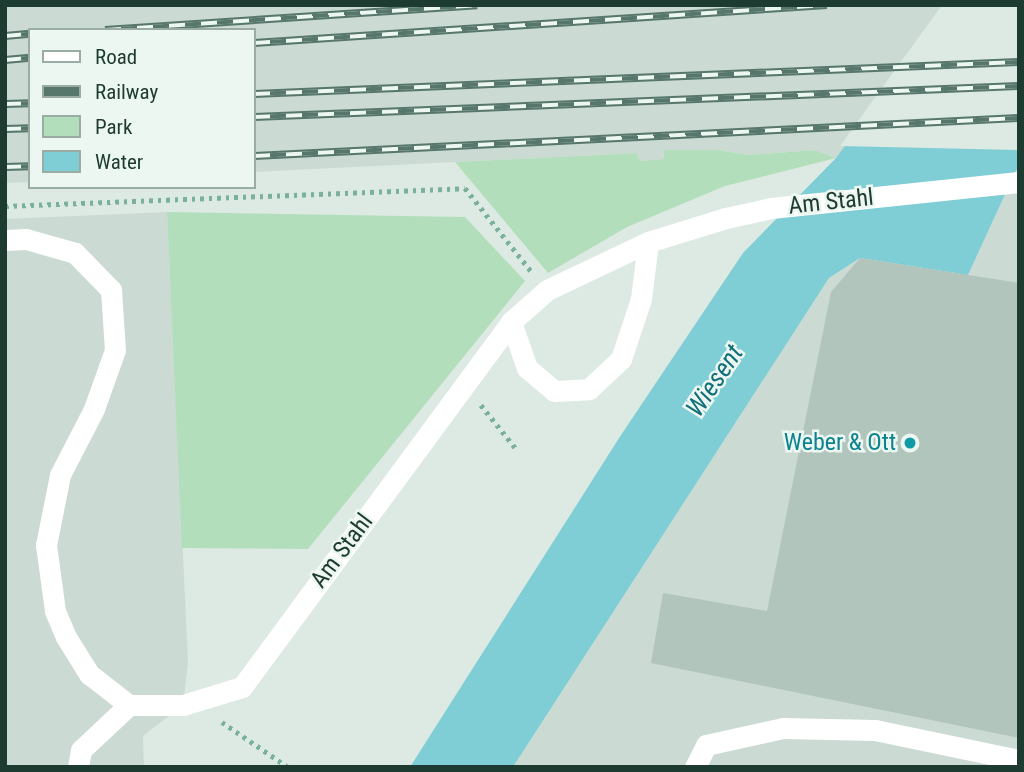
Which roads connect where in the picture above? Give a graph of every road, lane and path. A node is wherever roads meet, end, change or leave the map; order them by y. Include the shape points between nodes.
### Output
1 (1016, 182) edge
2 (5, 206) edge
3 (5, 240) edge
4 (648, 242) junction
5 (547, 290) junction
6 (511, 322) junction
7 (465, 385) junction
8 (518, 451) dead end
9 (192, 702) junction
10 (129, 705) junction
11 (1019, 760) edge
12 (78, 767) edge
13 (288, 767) edge
14 (695, 767) edge

1 - 4 street, Am Stahl via 771,208
2 - 5 path via 465,188
3 - 10 street via 26,239 75,253 111,289 115,350 94,409 60,475 46,545 54,611 66,637 89,674
4 - 5 street, Am Stahl
4 - 6 street via 641,299 621,359 589,389 554,391 527,368
5 - 6 street, Am Stahl
6 - 7 street, Am Stahl
7 - 8 path
7 - 9 street, Am Stahl via 242,687
9 - 10 street, Am Stahl
9 - 13 path
10 - 12 street via 81,750
11 - 14 street via 875,730 783,727 706,745

